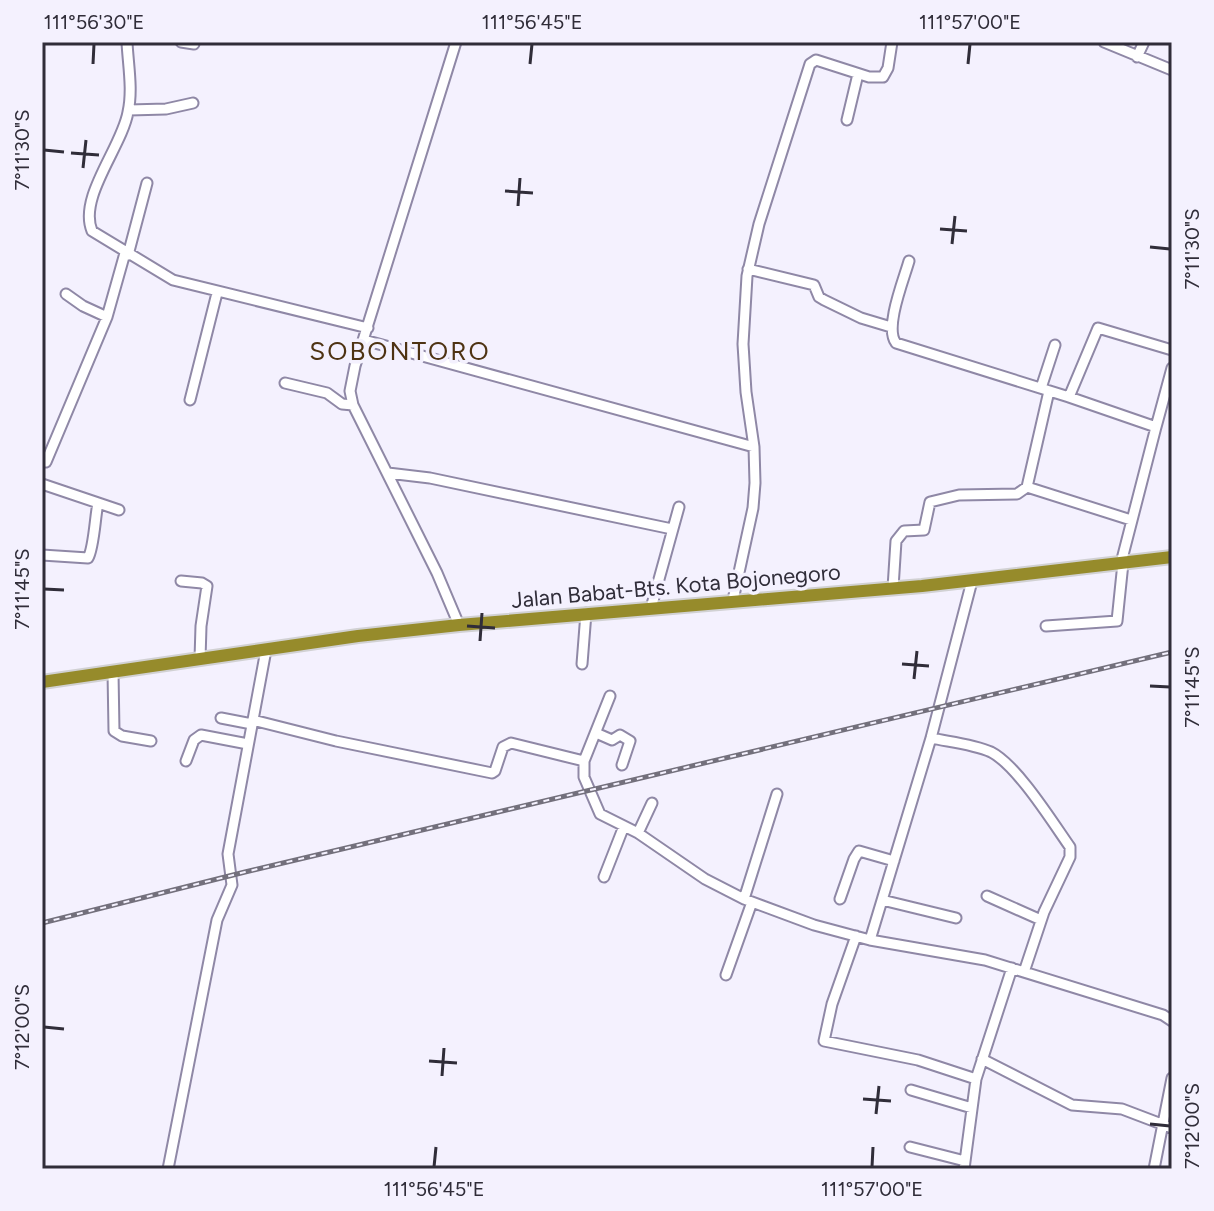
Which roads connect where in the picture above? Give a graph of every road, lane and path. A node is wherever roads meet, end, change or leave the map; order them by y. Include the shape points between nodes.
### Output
1 (127, 42) edge
2 (181, 42) edge
3 (456, 42) edge
4 (892, 42) edge
5 (1104, 42) edge
6 (1144, 42) edge
7 (194, 44) edge
8 (1137, 57) junction
9 (1172, 70) edge
10 (858, 74) junction
11 (193, 103) dead end
12 (129, 110) junction
13 (847, 120) dead end
14 (147, 183) dead end
15 (127, 254) junction
16 (909, 261) dead end
17 (748, 269) junction
18 (217, 293) junction
19 (66, 294) dead end
20 (107, 317) junction
21 (891, 327) junction
22 (368, 328) junction
23 (364, 340) junction
24 (1055, 345) dead end
25 (1172, 350) edge
26 (1172, 368) edge
27 (285, 383) dead end
28 (1045, 389) junction
29 (1069, 397) junction
30 (190, 400) dead end
31 (353, 405) junction
32 (1156, 427) junction
33 (754, 447) junction
34 (43, 464) edge
35 (388, 473) junction
36 (42, 484) edge
37 (1027, 487) junction
38 (98, 503) junction
39 (679, 507) dead end
40 (119, 510) dead end
41 (1131, 520) junction
42 (672, 529) junction
43 (42, 555) edge
44 (1172, 557) edge
45 (1122, 563) junction
46 (181, 581) dead end
47 (972, 581) junction
48 (893, 588) junction
49 (733, 600) junction
50 (651, 608) junction
51 (586, 613) junction
52 (459, 625) junction
53 (1046, 626) dead end
54 (266, 650) junction
55 (200, 659) junction
56 (582, 664) dead end
57 (113, 672) junction
58 (42, 682) edge
59 (610, 696) dead end
60 (221, 718) dead end
61 (252, 722) junction
62 (596, 733) junction
63 (931, 738) junction
64 (151, 741) dead end
65 (248, 744) junction
66 (186, 761) dead end
67 (584, 761) junction
68 (622, 765) dead end
69 (777, 794) dead end
70 (652, 803) dead end
71 (624, 826) junction
72 (638, 833) junction
73 (894, 861) junction
74 (604, 877) dead end
75 (987, 896) dead end
76 (840, 899) dead end
77 (748, 900) junction
78 (882, 900) junction
79 (956, 918) dead end
80 (1041, 920) junction
81 (856, 936) junction
82 (870, 940) junction
83 (1012, 968) junction
84 (1024, 972) junction
85 (726, 975) dead end
86 (1172, 1021) edge
87 (982, 1059) junction
88 (1172, 1078) edge
89 (976, 1079) junction
90 (911, 1090) dead end
91 (972, 1108) junction
92 (1167, 1125) edge
93 (910, 1147) dead end
94 (964, 1165) edge
95 (168, 1169) edge
96 (1154, 1169) edge

1 - 12 street
2 - 7 street
3 - 22 street
4 - 10 street via 886,74
5 - 8 street
6 - 8 street
8 - 9 street
10 - 13 street
10 - 17 street via 823,61 810,64
11 - 12 street
12 - 15 street via 89,214 92,231
14 - 15 street
15 - 18 street via 167,278
15 - 20 street
16 - 21 street
17 - 21 street via 814,285 824,300
17 - 33 street via 743,344
18 - 22 street
18 - 30 street
19 - 20 street
20 - 34 street
21 - 28 street via 896,343
22 - 23 street
23 - 31 street via 351,385
23 - 33 street
24 - 28 street
25 - 29 street via 1098,328
26 - 32 street
27 - 31 street
28 - 29 street
28 - 37 street
29 - 32 street
31 - 35 street
32 - 41 street
33 - 49 street via 753,508
35 - 42 street
35 - 52 street
36 - 38 street
37 - 41 street
37 - 48 street via 1017,494 959,495 929,502 924,530 904,531 896,541
38 - 40 street
38 - 43 street via 87,560
39 - 42 street
41 - 45 street
42 - 50 street
44 - 45 highway, Jalan Babat-Bts. Kota Bojonegoro
45 - 47 highway, Jalan Babat-Bts. Kota Bojonegoro
45 - 53 street via 1117,621
46 - 55 street via 207,586
47 - 48 highway, Jalan Babat-Bts. Kota Bojonegoro
47 - 63 street
48 - 49 highway, Jalan Babat-Bts. Kota Bojonegoro
49 - 50 highway, Jalan Babat-Bts. Kota Bojonegoro
50 - 51 highway, Jalan Babat-Bts. Kota Bojonegoro
51 - 52 highway, Jalan Babat-Bts. Kota Bojonegoro
51 - 56 street
52 - 54 highway, Jalan Babat-Bts. Kota Bojonegoro
54 - 55 highway, Jalan Babat-Bts. Kota Bojonegoro
54 - 61 street
55 - 57 highway, Jalan Babat-Bts. Kota Bojonegoro
57 - 58 highway, Jalan Babat-Bts. Kota Bojonegoro
57 - 64 street via 114,731
59 - 62 street
60 - 61 street
61 - 65 street
61 - 67 street via 492,773 506,744
62 - 67 street
62 - 68 street via 630,741
63 - 73 street
63 - 80 street via 999,757 1070,847
65 - 66 street via 201,735
65 - 95 street via 228,854 232,885 217,920
67 - 71 street via 596,811
69 - 77 street
70 - 72 street
71 - 72 street
71 - 74 street
72 - 77 street via 681,864
73 - 76 street via 859,851
73 - 78 street
75 - 80 street
77 - 81 street
77 - 85 street
78 - 79 street
78 - 82 street
80 - 84 street
81 - 82 street
81 - 89 street via 824,1041 918,1060
82 - 83 street
83 - 84 street
83 - 87 street
84 - 86 street
87 - 89 street
87 - 92 street via 1072,1105 1122,1109
88 - 92 street
89 - 91 street
90 - 91 street
91 - 94 street
92 - 96 street
93 - 94 street

